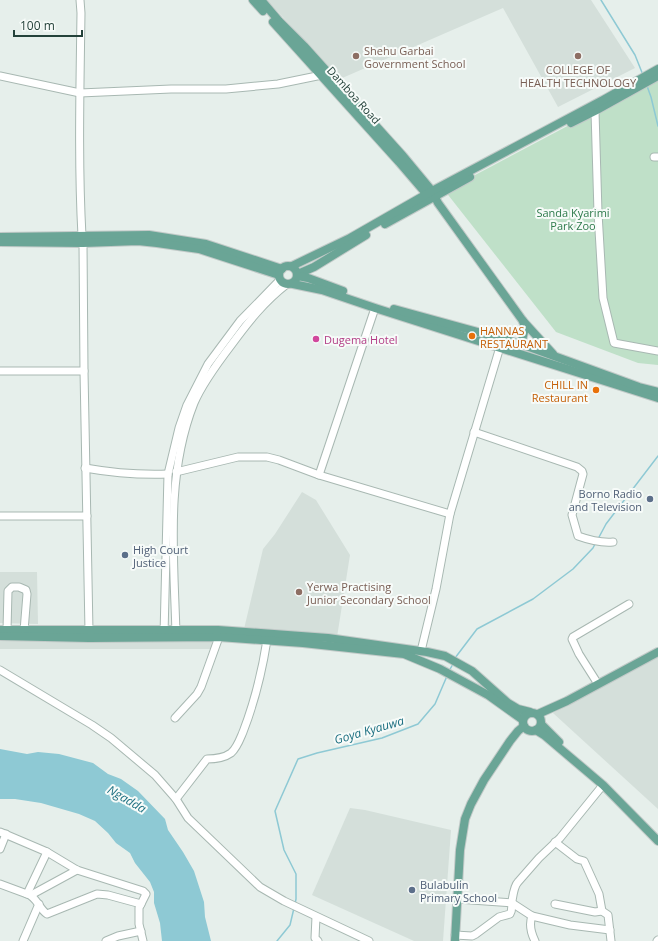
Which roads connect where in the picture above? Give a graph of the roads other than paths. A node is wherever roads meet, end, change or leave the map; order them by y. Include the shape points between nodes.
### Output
1 (80, 0) edge
2 (253, 0) edge
3 (260, 0) edge
4 (658, 69) edge
5 (325, 73) junction
6 (0, 76) edge
7 (658, 76) edge
8 (638, 83) junction
9 (80, 93) junction
10 (595, 111) junction
11 (432, 197) junction
12 (0, 237) edge
13 (82, 240) junction
14 (0, 242) edge
15 (292, 266) junction
16 (314, 266) junction
17 (298, 275) junction
18 (284, 278) junction
19 (315, 280) junction
20 (375, 308) junction
21 (523, 321) junction
22 (522, 344) junction
23 (500, 347) junction
24 (658, 351) edge
25 (552, 354) junction
26 (0, 371) edge
27 (84, 371) junction
28 (658, 392) edge
29 (658, 398) edge
30 (474, 432) junction
31 (86, 468) junction
32 (176, 472) junction
33 (168, 474) junction
34 (319, 475) junction
35 (450, 514) junction
36 (0, 516) edge
37 (87, 516) junction
38 (610, 542) dead end
39 (629, 604) dead end
40 (4, 630) edge
41 (24, 631) junction
42 (88, 631) junction
43 (176, 633) junction
44 (164, 634) junction
45 (0, 636) edge
46 (219, 636) junction
47 (267, 640) junction
48 (421, 651) junction
49 (658, 652) edge
50 (0, 670) edge
51 (598, 684) junction
52 (175, 718) dead end
53 (533, 722) junction
54 (604, 785) junction
55 (176, 799) junction
56 (3, 833) edge
57 (658, 841) edge
58 (555, 842) junction
59 (0, 849) edge
60 (48, 852) junction
61 (77, 870) junction
62 (0, 884) edge
63 (29, 895) junction
64 (457, 899) junction
65 (512, 903) junction
66 (39, 904) junction
67 (141, 904) junction
68 (555, 904) dead end
69 (602, 911) junction
70 (532, 916) junction
71 (316, 917) junction
72 (610, 930) junction
73 (141, 931) junction
74 (455, 938) edge
75 (23, 941) edge
76 (106, 941) edge
77 (143, 941) edge
78 (318, 941) edge
79 (368, 941) edge
80 (535, 941) edge
81 (611, 941) edge

1 - 9 street
2 - 5 main road, Damboa Road
3 - 5 main road, Damboa Road
4 - 8 main road
5 - 9 street via 278,84 226,89
5 - 11 main road, Damboa Road via 403,156
6 - 9 street
7 - 8 main road
8 - 10 main road
8 - 11 main road via 603,100
9 - 13 street
10 - 11 main road
10 - 24 street via 603,298 614,343
11 - 15 main road
11 - 16 main road
11 - 21 main road, Damboa Road
12 - 13 main road
13 - 14 main road
13 - 18 main road via 149,235 206,244
13 - 27 street
15 - 17 main road
15 - 18 main road via 286,266
16 - 17 main road
16 - 19 main road via 312,276
17 - 18 main road via 297,279
17 - 19 main road
18 - 20 main road
18 - 32 street via 275,293 252,317 219,361 195,402
18 - 33 street via 240,322 208,364 187,405
19 - 22 main road via 391,308
20 - 23 main road
20 - 34 street
21 - 22 main road via 525,328
21 - 25 main road, Damboa Road
22 - 25 main road
23 - 29 main road
23 - 30 street
25 - 28 main road
26 - 27 street
27 - 31 street
30 - 35 street
30 - 38 street via 577,467 582,471 572,515 578,536
31 - 33 street via 124,474
31 - 37 street
32 - 34 street via 238,457 257,456 279,460
32 - 43 street via 173,512
33 - 44 street
34 - 35 street
35 - 48 street via 436,590
36 - 37 street
37 - 42 street
39 - 51 street via 572,639
40 - 41 main road
40 - 41 street via 8,591 12,587 19,587 26,590 27,594
41 - 42 main road
42 - 44 main road
43 - 44 main road
43 - 46 main road
43 - 48 main road via 218,630 359,642
44 - 45 main road via 89,638
46 - 47 main road
46 - 52 street via 201,687
47 - 53 main road via 404,654 440,669
47 - 55 street via 258,690 239,742 226,756 207,759
48 - 53 main road via 445,656 472,671
49 - 51 main road
50 - 55 street via 111,738 155,775
51 - 53 main road
53 - 54 main road via 544,735
53 - 64 main road via 518,731 510,741 471,804 460,850
54 - 57 main road
54 - 58 street
55 - 71 street via 188,818 260,886
56 - 59 street
56 - 60 street
58 - 65 street via 515,886
58 - 69 street via 577,859 584,861 599,894
60 - 61 street
60 - 63 street
61 - 63 street
61 - 67 street via 143,891 146,894
62 - 63 street
63 - 66 street
64 - 65 street
64 - 74 main road
65 - 70 street
65 - 74 street via 510,914 499,917 472,936
66 - 67 street via 47,914 97,894
66 - 75 street
67 - 73 street via 138,915
68 - 69 street via 595,912
69 - 72 street via 608,915
70 - 72 street via 570,925
70 - 80 street via 530,929
71 - 78 street via 315,938
71 - 79 street
72 - 81 street
73 - 76 street
73 - 77 street

